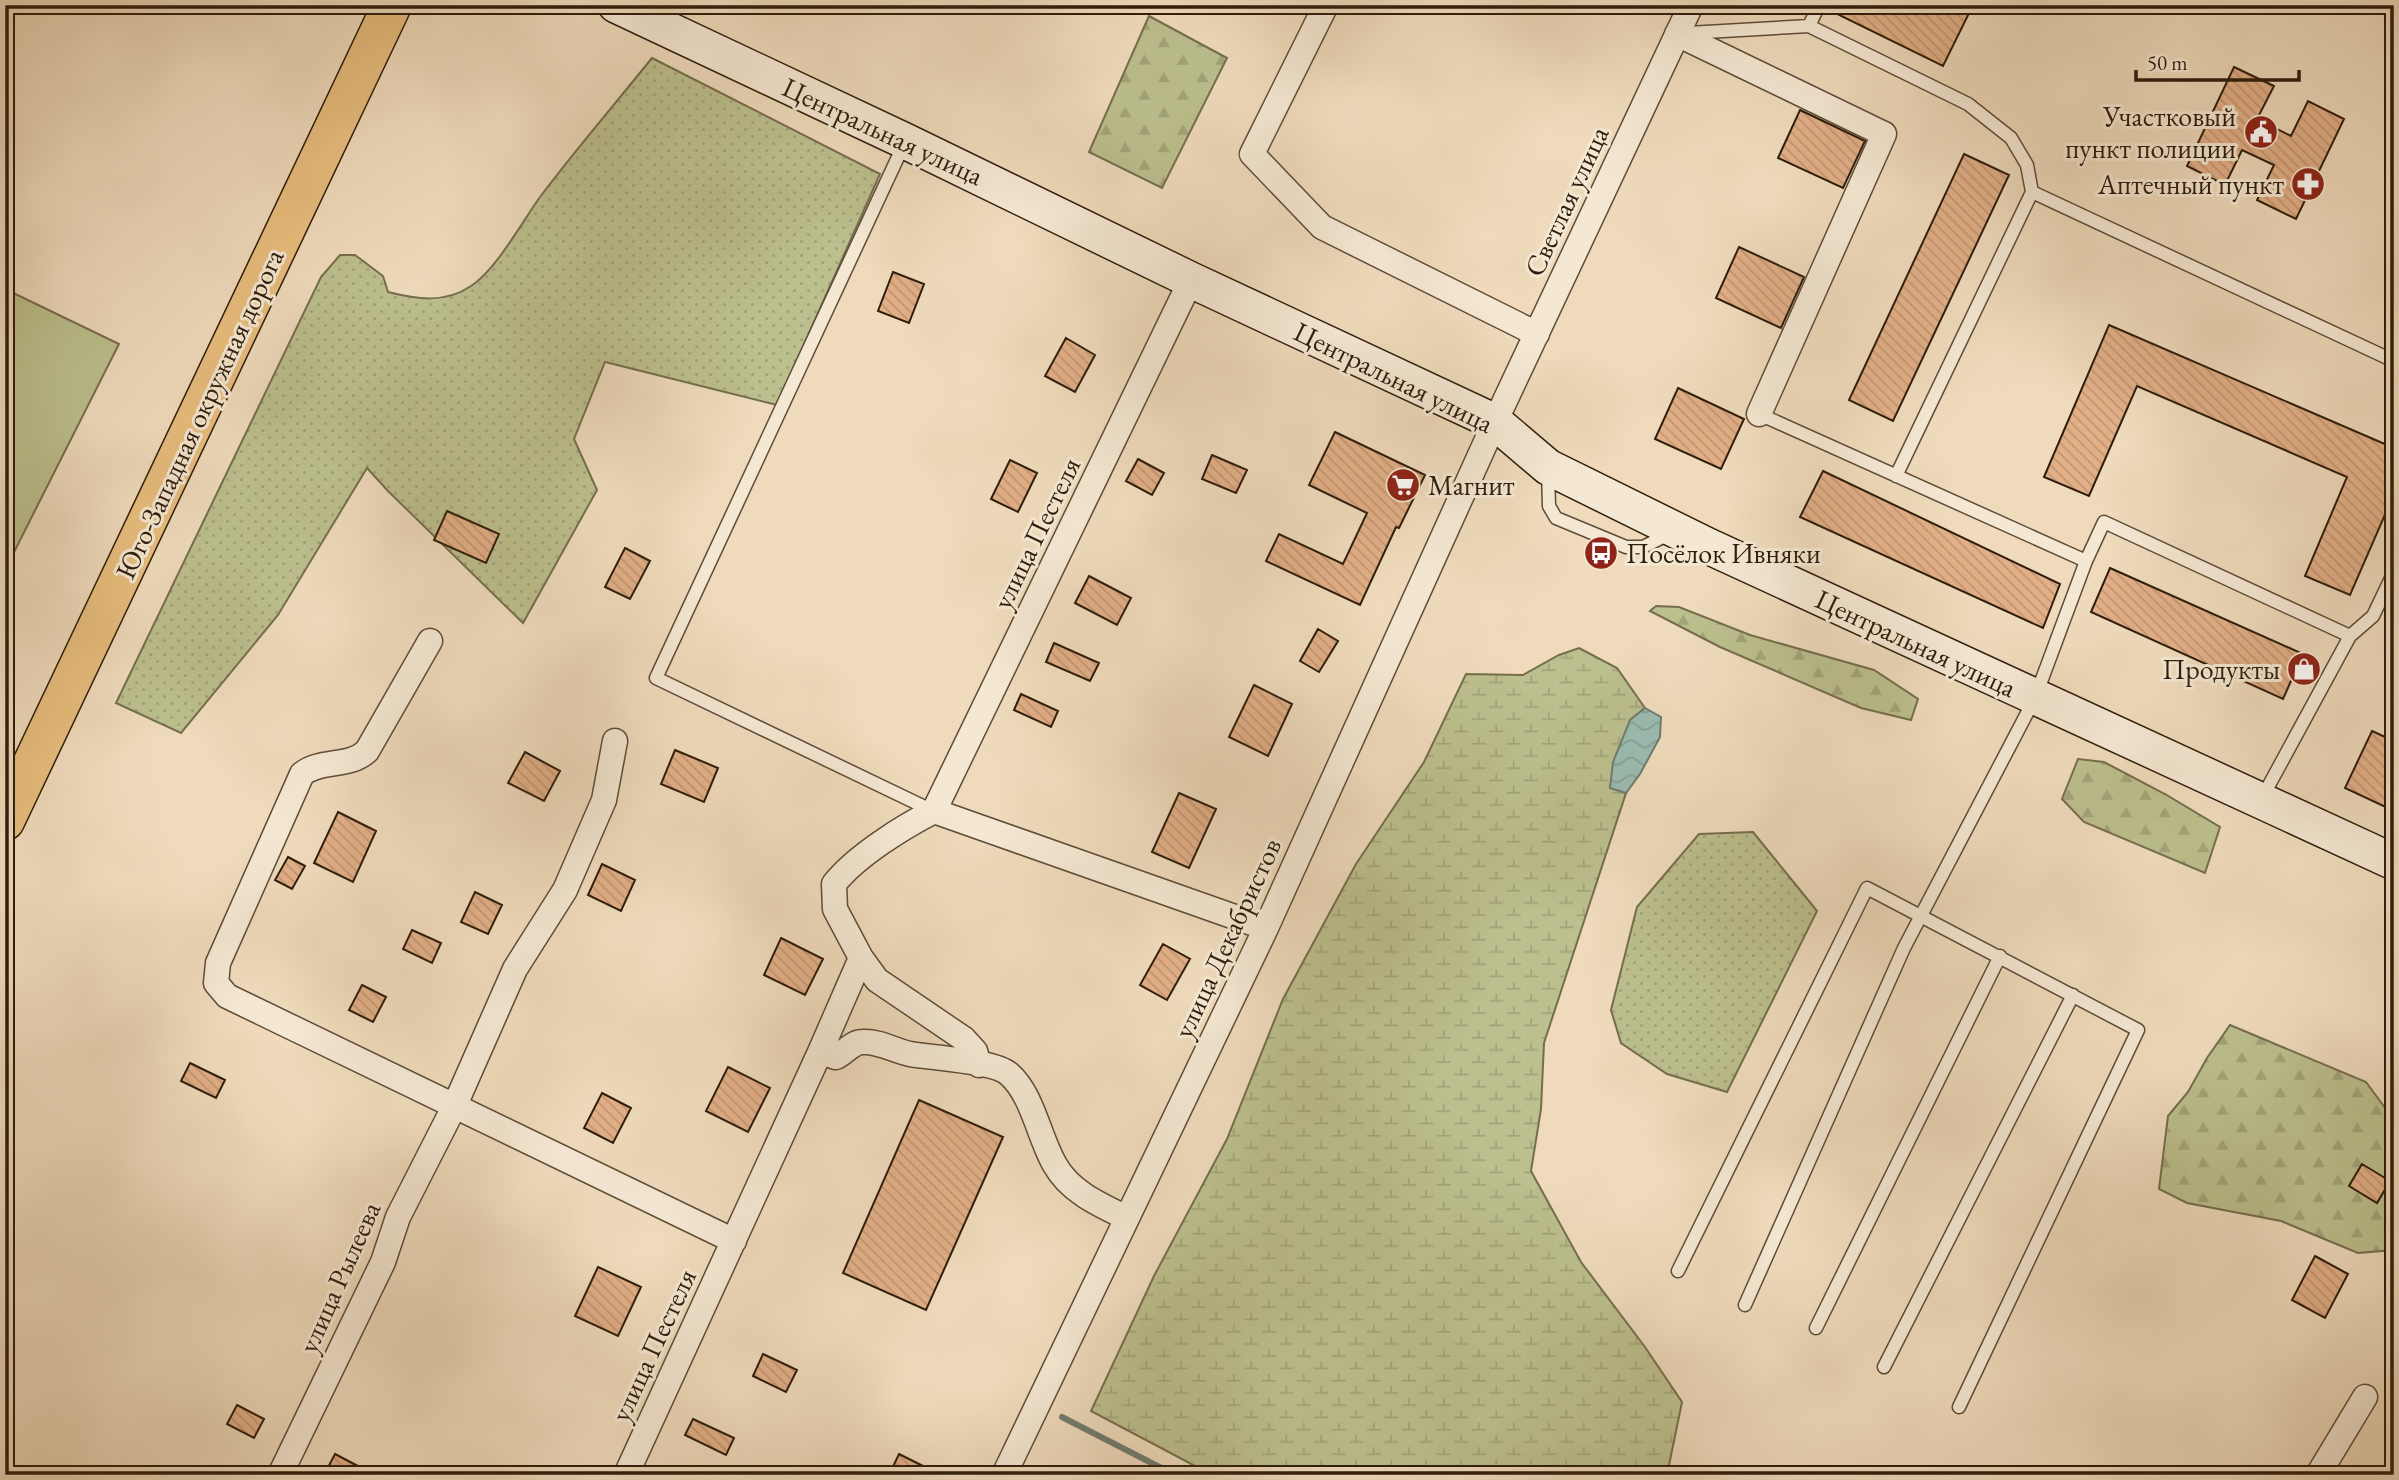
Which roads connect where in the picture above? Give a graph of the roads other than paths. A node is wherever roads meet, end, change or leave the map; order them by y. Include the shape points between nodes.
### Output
1 (392, 5) edge
2 (616, 5) edge
3 (1326, 5) edge
4 (1690, 5) edge
5 (1819, 5) edge
6 (1809, 26) junction
7 (1677, 34) junction
8 (905, 141) junction
9 (2032, 192) junction
10 (1191, 280) junction
11 (1537, 334) junction
12 (2394, 361) edge
13 (1759, 414) joint
14 (1495, 422) junction
15 (1896, 475) junction
16 (2086, 561) junction
17 (2394, 572) edge
18 (2350, 636) junction
19 (430, 641) dead end
20 (2035, 698) junction
21 (615, 741) dead end
22 (2260, 801) junction
23 (934, 811) junction
24 (5, 821) edge
25 (2394, 862) edge
26 (1921, 915) junction
27 (1266, 928) junction
28 (2000, 956) junction
29 (861, 958) junction
30 (2073, 995) junction
31 (820, 1052) junction
32 (979, 1065) junction
33 (455, 1105) junction
34 (1127, 1218) junction
35 (734, 1241) junction
36 (1678, 1271) dead end
37 (1745, 1305) dead end
38 (1816, 1328) dead end
39 (1884, 1367) dead end
40 (2365, 1397) dead end
41 (1959, 1407) dead end
42 (280, 1475) edge
43 (626, 1475) edge
44 (1004, 1475) edge
45 (2318, 1475) edge

1 - 24 highway, Юго-Западная окружная дорога
2 - 8 street, Центральная улица
3 - 11 street via 1252,154 1322,227
4 - 7 street, Светлая улица
5 - 6 lane
6 - 7 lane
6 - 9 lane via 1968,104 2011,138 2027,165
7 - 11 street, Светлая улица
7 - 13 street via 1885,134
8 - 10 street, Центральная улица
8 - 23 lane via 656,678
9 - 12 lane
9 - 15 lane
10 - 14 street, Центральная улица
10 - 23 street, улица Пестеля
11 - 14 street, Светлая улица
13 - 15 lane
14 - 20 street, Центральная улица via 1548,467
14 - 27 street, улица Декабристов
15 - 16 lane
16 - 18 lane via 2104,522
16 - 20 lane
17 - 18 lane via 2373,616
18 - 22 lane
19 - 33 street via 367,751 302,774 218,963 216,983 227,996
20 - 22 street, Центральная улица
20 - 26 lane
21 - 33 street, улица Рылеева via 604,800 565,890 515,969
22 - 25 street, Центральная улица
23 - 27 street
23 - 29 street via 855,863 834,884 835,909
26 - 28 lane
26 - 36 lane via 1867,888
26 - 37 lane
27 - 34 street, улица Декабристов
28 - 30 lane
28 - 38 lane
29 - 31 street, улица Пестеля
29 - 32 street via 877,980 964,1039 975,1051
30 - 39 lane
30 - 41 lane via 2138,1030
31 - 32 street via 836,1057 850,1046 866,1042
31 - 35 street, улица Пестеля
32 - 34 street via 1009,1074 1027,1098 1055,1166 1072,1187
33 - 35 street
33 - 42 street, улица Рылеева via 398,1217 383,1262
34 - 44 street, улица Декабристов
35 - 43 street, улица Пестеля
40 - 45 street

